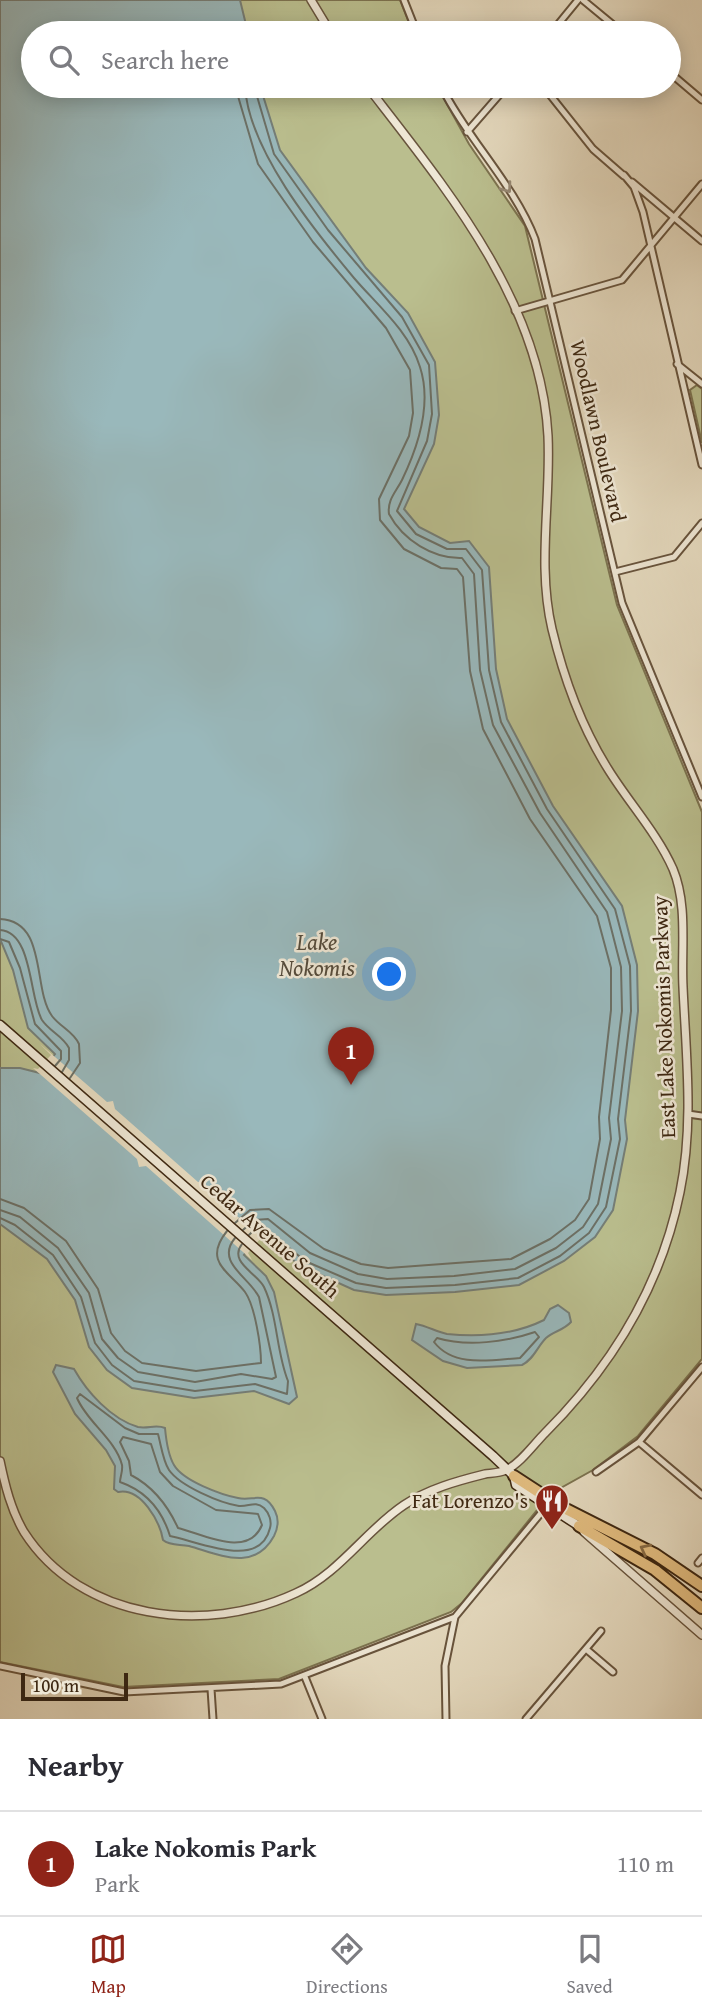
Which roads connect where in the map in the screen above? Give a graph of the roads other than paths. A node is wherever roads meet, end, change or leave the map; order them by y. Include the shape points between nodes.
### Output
1 (311, 0) edge
2 (404, 0) edge
3 (578, 0) edge
4 (583, 0) edge
5 (324, 21) edge
6 (412, 21) edge
7 (561, 21) edge
8 (608, 21) edge
9 (681, 82) edge
10 (376, 98) edge
11 (448, 98) edge
12 (497, 98) edge
13 (553, 98) edge
14 (702, 100) edge
15 (467, 132) junction
16 (624, 176) junction
17 (702, 184) edge
18 (675, 217) junction
19 (702, 241) edge
20 (651, 246) junction
21 (551, 300) junction
22 (514, 311) junction
23 (677, 364) junction
24 (702, 384) edge
25 (702, 465) edge
26 (702, 523) edge
27 (615, 572) junction
28 (702, 797) edge
29 (0, 1026) edge
30 (688, 1114) junction
31 (702, 1116) edge
32 (702, 1367) edge
33 (639, 1441) junction
34 (0, 1461) edge
35 (596, 1472) dead end
36 (511, 1473) junction
37 (702, 1496) edge
38 (546, 1507) junction
39 (579, 1526) junction
40 (702, 1586) edge
41 (702, 1608) edge
42 (455, 1618) junction
43 (601, 1631) dead end
44 (702, 1635) edge
45 (586, 1649) junction
46 (0, 1666) edge
47 (613, 1672) dead end
48 (305, 1677) junction
49 (211, 1689) junction
50 (213, 1719) edge
51 (322, 1719) edge
52 (446, 1719) edge
53 (526, 1719) edge

1 - 5 street
2 - 6 street
3 - 7 street
4 - 8 street
9 - 14 street
10 - 22 street, East Lake Nokomis Parkway via 452,197
11 - 15 street, Woodlawn Boulevard
12 - 15 street
13 - 16 street via 593,149
15 -> 21 street, Woodlawn Boulevard via 527,221
16 - 18 street
16 - 20 street via 639,198
17 - 18 street
18 - 19 street
18 - 20 street
20 - 21 street via 622,280
20 - 23 street
21 - 22 street
21 - 27 street, Woodlawn Boulevard
22 - 30 street, East Lake Nokomis Parkway via 529,342 544,395 548,436 543,551 550,620 562,665 585,729 663,849 680,893
23 - 24 street
23 - 25 street
26 - 27 street via 674,557
27 - 28 street, Woodlawn Boulevard via 633,633
29 - 36 main road, Cedar Avenue South
30 - 31 street
30 - 36 street, East Lake Nokomis Parkway via 681,1191 648,1291 615,1349 578,1399
32 - 33 street
33 - 35 street
33 - 37 street
34 - 36 street via 16,1517 59,1572 117,1604 191,1616 239,1612 294,1594 337,1567 387,1518 421,1495 453,1483
36 - 38 main road, Cedar Avenue South via 516,1485
40 -> 36 highway, Cedar Avenue South via 655,1554 560,1506
38 - 39 main road, Cedar Avenue South
38 - 42 street
39 - 41 highway, Cedar Avenue South via 655,1570
39 - 44 street
42 - 48 street
42 - 52 street via 446,1666
43 - 45 street
45 - 47 street
45 - 53 street
46 - 49 street via 124,1692
48 - 49 street via 281,1684
48 - 51 street
49 - 50 street

